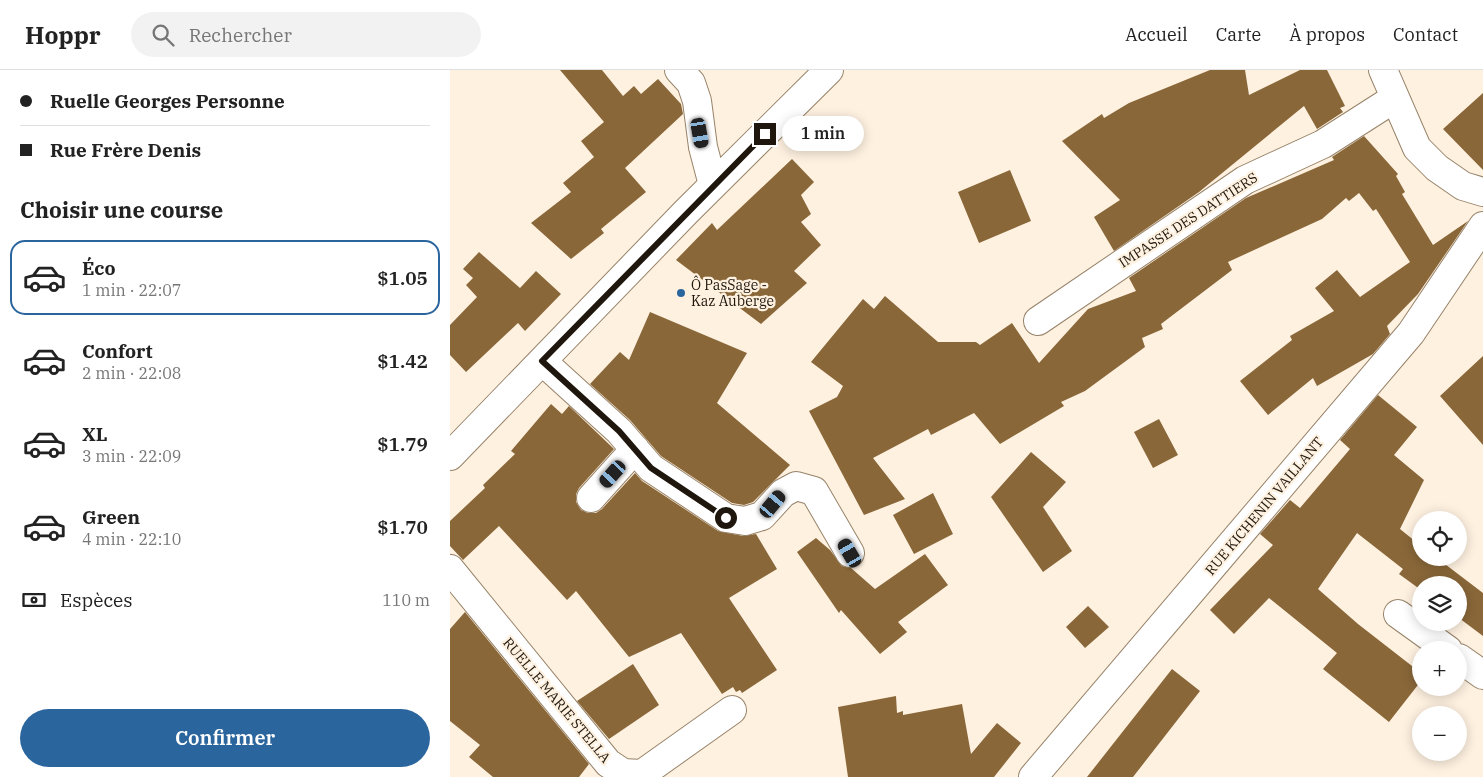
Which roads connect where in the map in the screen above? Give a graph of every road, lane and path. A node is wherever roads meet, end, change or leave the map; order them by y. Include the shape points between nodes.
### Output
1 (679, 70) edge
2 (829, 70) edge
3 (1383, 70) edge
4 (1395, 98) junction
5 (713, 185) junction
6 (1483, 192) edge
7 (1483, 226) edge
8 (1038, 321) dead end
9 (542, 361) junction
10 (635, 449) junction
11 (450, 456) edge
12 (591, 498) dead end
13 (850, 553) dead end
14 (450, 569) edge
15 (1398, 614) dead end
16 (1436, 641) edge
17 (1467, 664) edge
18 (1483, 676) edge
19 (732, 710) dead end
20 (1033, 777) edge

1 - 5 street via 691,83 694,92
2 - 5 street
3 - 4 street
4 - 6 street via 1417,148 1437,168 1463,186
4 - 8 street, IMPASSE DES DATTIERS via 1322,144 1245,180
5 - 9 street
7 - 20 street, RUE KICHENIN VAILLANT via 1410,332
9 - 10 street
9 - 11 street
10 - 12 street
10 - 13 street via 651,468 726,518 745,521 762,516 783,492 796,486 814,491
14 - 19 street, RUELLE MARIE STELLA via 608,763 623,773 642,774
15 - 16 street
17 - 18 street

